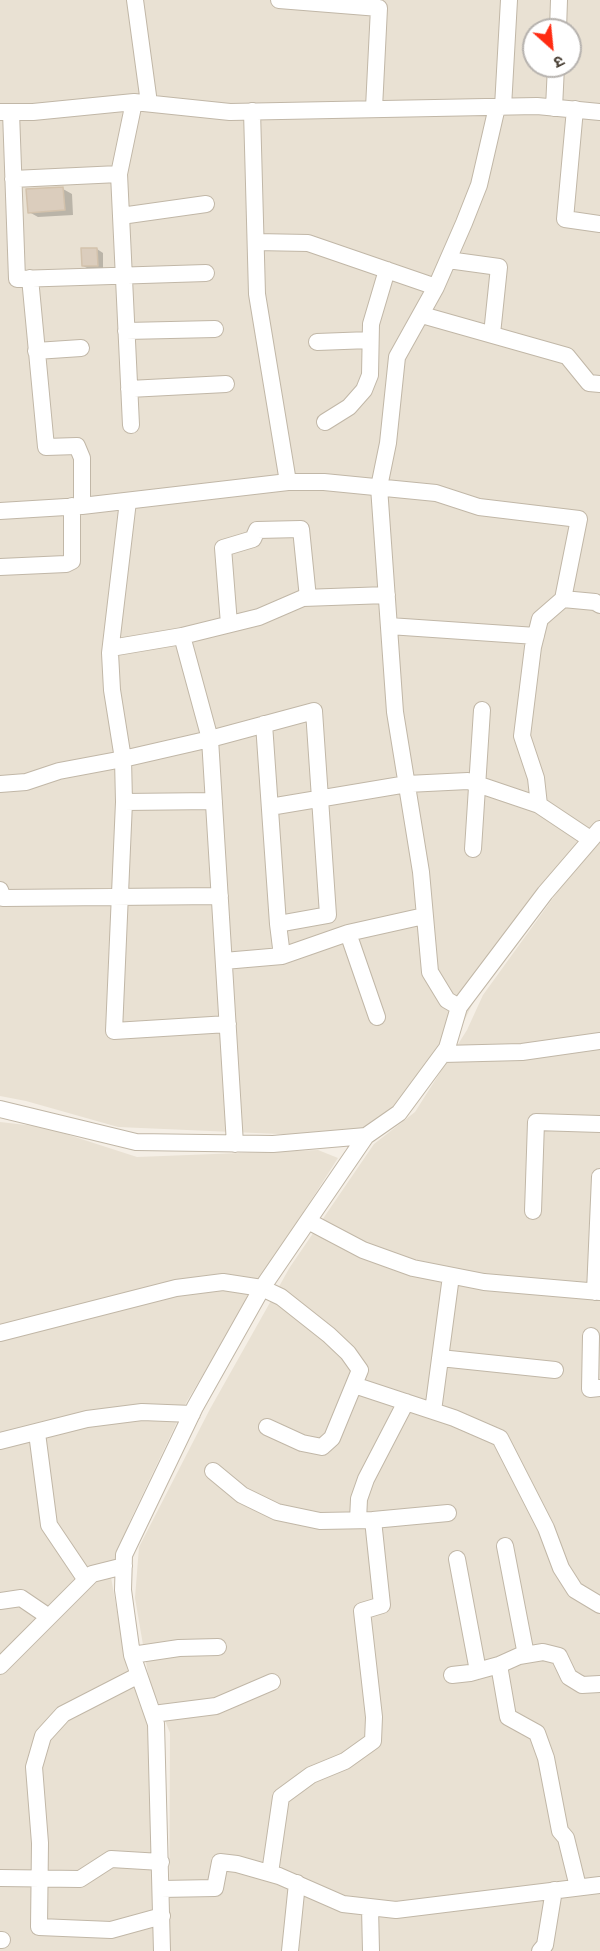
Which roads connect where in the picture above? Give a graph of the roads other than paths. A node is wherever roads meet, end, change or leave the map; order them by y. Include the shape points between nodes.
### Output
1 (135, 0) edge
2 (279, 0) edge
3 (509, 0) edge
4 (560, 0) edge
5 (559, 18) edge
6 (555, 78) edge
7 (141, 102) junction
8 (500, 107) junction
9 (374, 108) junction
10 (554, 108) junction
11 (575, 110) junction
12 (252, 111) junction
13 (600, 111) edge
14 (5, 112) edge
15 (119, 174) junction
16 (13, 179) junction
17 (206, 204) dead end
18 (121, 216) junction
19 (600, 224) edge
20 (256, 242) junction
21 (448, 260) junction
22 (387, 270) junction
23 (206, 273) dead end
24 (124, 275) junction
25 (30, 278) junction
26 (436, 287) junction
27 (422, 315) junction
28 (215, 329) dead end
29 (126, 331) junction
30 (492, 334) junction
31 (370, 340) junction
32 (317, 342) dead end
33 (81, 348) dead end
34 (36, 351) junction
35 (226, 384) dead end
36 (600, 384) edge
37 (129, 389) junction
38 (325, 422) dead end
39 (131, 425) dead end
40 (288, 482) junction
41 (379, 487) junction
42 (128, 501) junction
43 (77, 506) junction
44 (0, 511) edge
45 (0, 567) edge
46 (387, 595) junction
47 (308, 598) junction
48 (563, 599) junction
49 (600, 605) edge
50 (229, 624) junction
51 (389, 626) junction
52 (182, 636) junction
53 (536, 636) junction
54 (111, 648) junction
55 (482, 710) dead end
56 (264, 724) junction
57 (210, 739) junction
58 (123, 759) junction
59 (0, 784) edge
60 (407, 784) junction
61 (477, 784) junction
62 (320, 798) junction
63 (214, 801) junction
64 (124, 802) junction
65 (539, 804) junction
66 (270, 807) junction
67 (595, 834) edge
68 (472, 849) dead end
69 (0, 890) edge
70 (220, 896) junction
71 (119, 898) junction
72 (424, 916) junction
73 (278, 924) junction
74 (348, 933) junction
75 (282, 956) junction
76 (224, 961) junction
77 (459, 1007) junction
78 (376, 1017) dead end
79 (228, 1024) junction
80 (600, 1041) edge
81 (443, 1054) junction
82 (0, 1109) edge
83 (600, 1124) edge
84 (366, 1136) junction
85 (235, 1143) junction
86 (600, 1177) edge
87 (533, 1211) dead end
88 (308, 1221) junction
89 (451, 1276) junction
90 (262, 1288) junction
91 (598, 1292) edge
92 (0, 1333) edge
93 (591, 1336) dead end
94 (440, 1358) junction
95 (555, 1370) dead end
96 (354, 1385) junction
97 (600, 1388) edge
98 (406, 1402) junction
99 (433, 1411) junction
100 (192, 1414) junction
101 (267, 1426) dead end
102 (37, 1433) junction
103 (0, 1441) edge
104 (213, 1471) dead end
105 (448, 1513) dead end
106 (366, 1520) junction
107 (505, 1546) dead end
108 (457, 1559) dead end
109 (124, 1566) junction
110 (86, 1580) junction
111 (0, 1601) edge
112 (600, 1605) edge
113 (49, 1617) junction
114 (218, 1647) dead end
115 (132, 1655) junction
116 (526, 1655) junction
117 (499, 1665) junction
118 (0, 1666) edge
119 (477, 1671) junction
120 (139, 1675) junction
121 (452, 1675) dead end
122 (272, 1682) dead end
123 (600, 1684) edge
124 (153, 1714) junction
125 (161, 1862) junction
126 (270, 1873) junction
127 (0, 1878) edge
128 (40, 1880) junction
129 (297, 1883) junction
130 (600, 1885) edge
131 (578, 1887) junction
132 (161, 1889) junction
133 (554, 1890) junction
134 (370, 1907) junction
135 (162, 1916) junction
136 (162, 1951) edge
137 (290, 1951) edge
138 (370, 1951) edge
139 (540, 1951) edge

1 - 7 street
2 - 9 street via 379,9
3 - 8 street
4 - 5 street
6 - 10 street
7 - 12 street
7 - 14 street
7 - 15 street
8 - 9 street
8 - 10 street
8 - 21 street via 479,185
9 - 12 street
10 - 11 street
11 - 13 street
11 - 19 street via 565,219
12 - 20 street
14 - 16 street
15 - 16 street
15 - 18 street
16 - 25 street via 17,279
17 - 18 street
18 - 24 street
20 - 22 street via 308,243
20 - 40 street via 257,294
21 - 26 street
21 - 30 street via 499,267
22 - 26 street
22 - 31 street
23 - 24 street
24 - 25 street
24 - 29 street
25 - 34 street
26 - 27 street
27 - 30 street
27 - 41 street via 397,357
28 - 29 street
29 - 37 street
30 - 36 street via 567,356 590,383
31 - 32 street
31 - 38 street via 370,375 364,390 349,408
33 - 34 street
34 - 43 street via 46,447 77,446 82,458
35 - 37 street
37 - 39 street
40 - 41 street
40 - 42 street
41 - 46 street
41 - 48 street via 436,493 479,507 579,519
42 - 43 street
42 - 54 street
43 - 44 street
43 - 45 street via 72,561
46 - 47 street
46 - 51 street
47 - 50 street
47 - 50 street via 301,529 257,530 253,539 223,548
48 - 49 street
48 - 53 street via 540,619
50 - 52 street
51 - 53 street
51 - 60 street via 395,712
52 - 54 street
52 - 57 street
53 - 65 street via 522,736 536,778
54 - 58 street via 112,690
55 - 61 street
56 - 57 street
56 - 62 street via 314,711
56 - 66 street
57 - 58 street
57 - 63 street
58 - 59 street via 59,771 26,782
58 - 64 street
60 - 61 street
60 - 62 street
60 - 72 street
61 - 65 street
61 - 68 street
62 - 66 street
62 - 73 street via 328,915
63 - 64 street
63 - 70 street
64 - 71 street
65 - 67 street
66 - 73 street
67 - 77 street
69 - 71 street via 3,898
70 - 71 street
70 - 76 street
71 - 79 street via 114,1030
72 - 74 street
72 - 77 street via 430,972 447,1000
73 - 75 street
74 - 75 street
74 - 78 street
75 - 76 street
76 - 79 street
77 - 81 street
79 - 85 street
80 - 81 street via 522,1052
81 - 84 street via 399,1113
82 - 85 street via 136,1142
83 - 87 street via 536,1122
84 - 85 street via 273,1144
84 - 88 street
86 - 91 street
88 - 89 street via 363,1250 413,1268
88 - 90 street
89 - 91 street
89 - 94 street
90 - 92 street via 223,1282 176,1288
90 - 96 street via 281,1297 348,1353 360,1370
90 - 100 street
93 - 97 street via 590,1389
94 - 95 street
94 - 99 street
96 - 98 street
96 - 101 street via 332,1438 322,1446 302,1443
98 - 99 street
98 - 106 street via 359,1499
99 - 112 street via 500,1438 546,1528 561,1568 575,1590
100 - 102 street via 142,1412 87,1419
100 - 109 street via 124,1555
102 - 103 street
102 - 110 street via 49,1525
104 - 106 street via 242,1495 277,1512 321,1521
105 - 106 street
106 - 126 street via 382,1605 362,1611 374,1718 373,1742 345,1761 311,1775 281,1797
107 - 116 street
108 - 119 street
109 - 110 street via 92,1574
109 - 115 street via 123,1590
110 - 113 street
111 - 113 street via 21,1598
113 - 118 street
114 - 115 street
115 - 120 street
116 - 117 street
116 - 123 street via 543,1652 559,1656 569,1677 582,1684
117 - 119 street
117 - 131 street via 508,1717 537,1733 546,1758 560,1831 566,1838
119 - 121 street
120 - 124 street
120 - 128 street via 63,1714 43,1736 34,1767
122 - 124 street via 216,1706
124 - 125 street
125 - 128 street via 111,1860 80,1879
125 - 132 street
126 - 129 street
126 - 132 street via 220,1862 215,1888
127 - 128 street
128 - 135 street via 39,1927 111,1929
129 - 134 street via 343,1904
129 - 137 street
130 - 131 street
131 - 133 street
132 - 135 street
133 - 134 street via 396,1910
133 - 139 street via 545,1945
134 - 138 street
135 - 136 street

